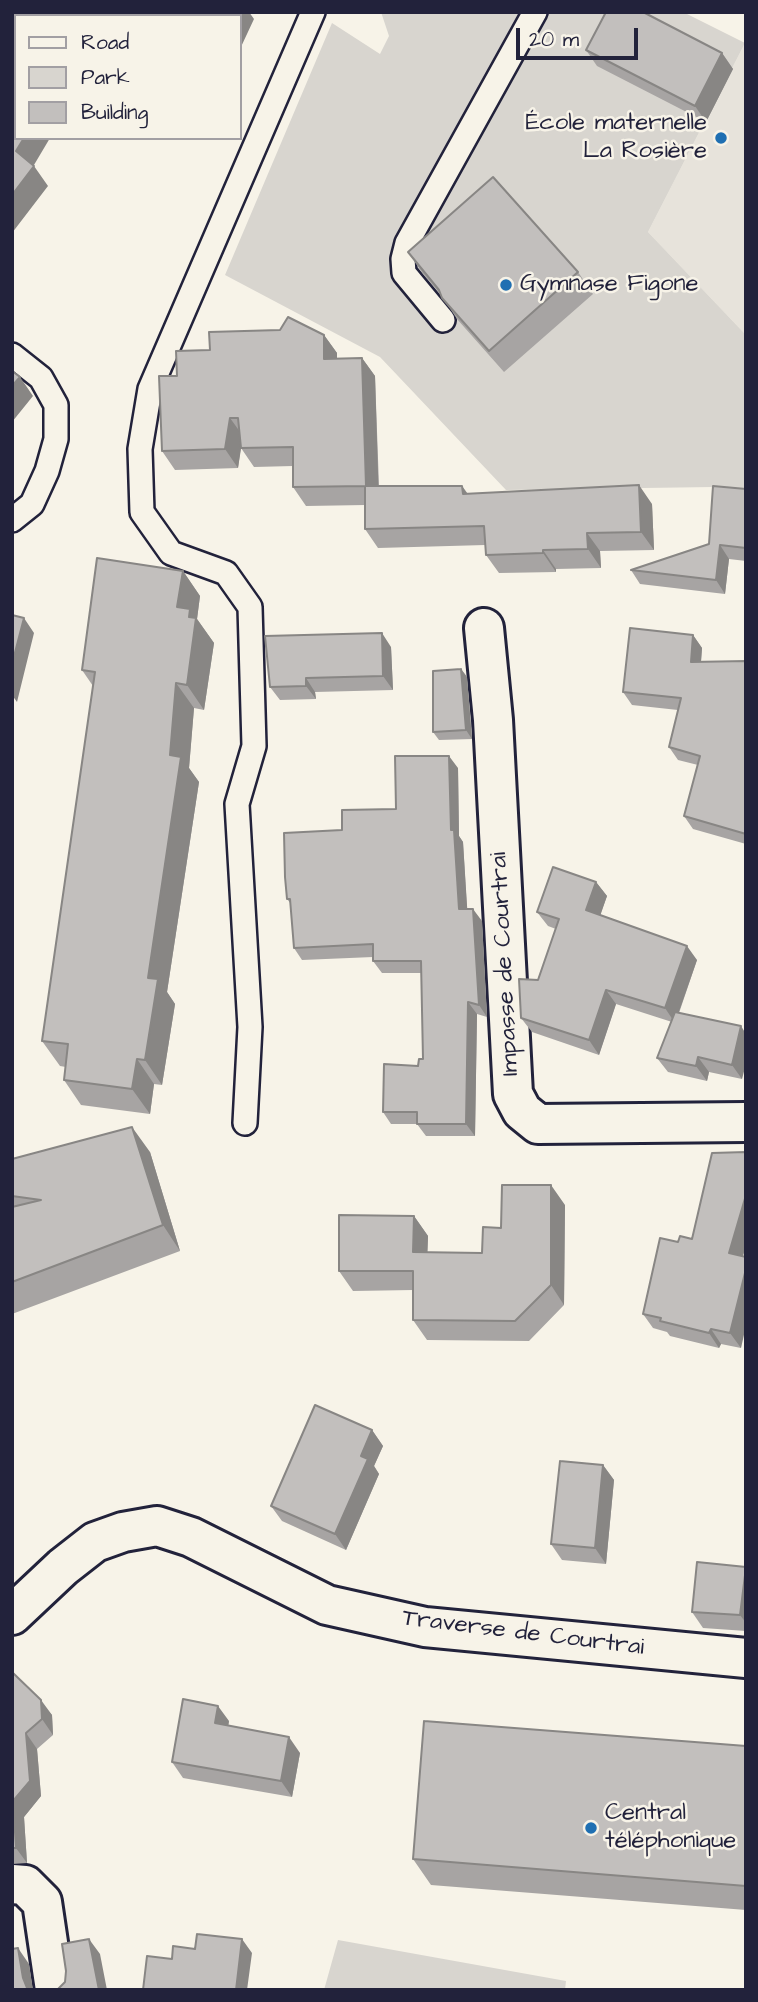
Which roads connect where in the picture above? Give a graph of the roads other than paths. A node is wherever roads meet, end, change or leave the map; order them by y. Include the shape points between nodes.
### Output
1 (313, 12) edge
2 (535, 12) edge
3 (443, 320) edge
4 (12, 355) edge
5 (12, 520) edge
6 (484, 628) dead end
7 (746, 1122) edge
8 (245, 1123) dead end
9 (12, 1615) edge
10 (746, 1658) edge
11 (12, 1884) edge
12 (55, 1990) edge

1 - 8 lane via 150,389 140,449 142,512 171,553 226,573 250,607 254,746 237,804 250,1027
2 - 3 lane via 407,243 404,273
4 - 5 lane via 41,378 56,405 56,439 32,504
6 - 7 street, Impasse de Courtrai via 513,1094 522,1111 538,1124
9 - 10 street, Traverse de Courtrai via 95,1542 157,1526 191,1537 327,1605 425,1627
11 - 12 street via 25,1885 42,1902

